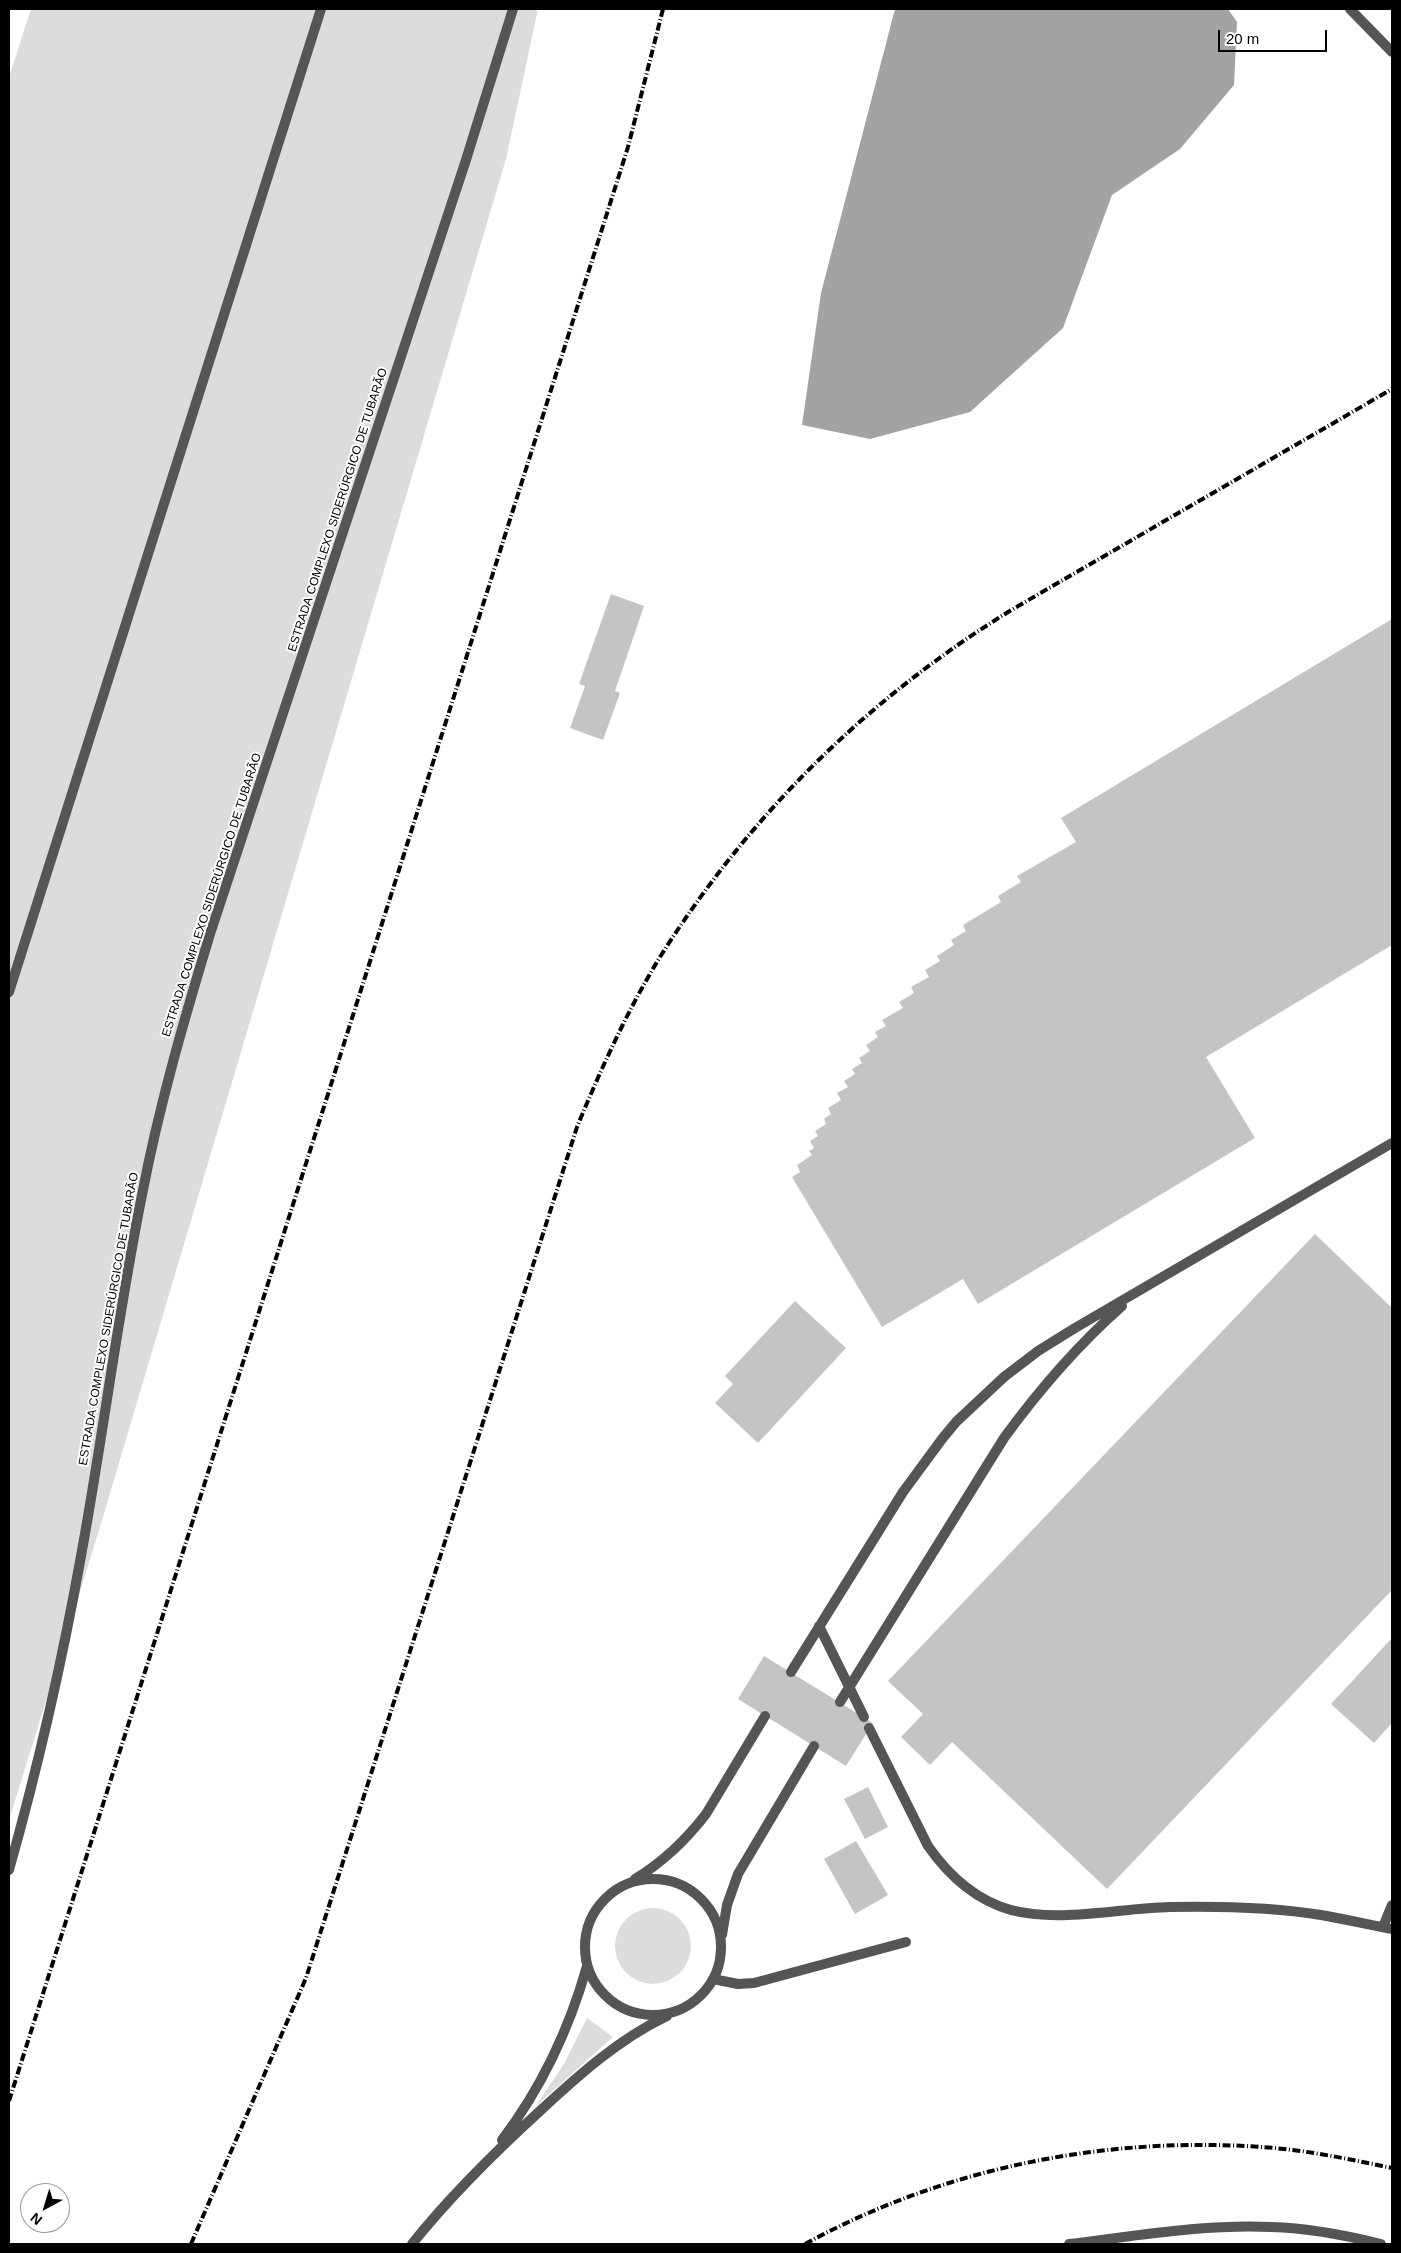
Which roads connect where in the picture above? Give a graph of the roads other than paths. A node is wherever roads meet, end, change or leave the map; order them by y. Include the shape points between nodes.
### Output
1 (321, 9) edge
2 (513, 9) edge
3 (1350, 9) edge
4 (1392, 52) edge
5 (9, 992) edge
6 (1392, 1143) edge
7 (1136, 1294) junction
8 (820, 1626) junction
9 (791, 1672) dead end
10 (849, 1688) junction
11 (840, 1702) dead end
12 (765, 1716) dead end
13 (864, 1718) dead end
14 (869, 1728) dead end
15 (814, 1746) dead end
16 (9, 1870) edge
17 (632, 1881) junction
18 (1392, 1905) edge
19 (1388, 1928) edge
20 (906, 1942) dead end
21 (721, 1953) junction
22 (587, 1966) junction
23 (713, 1978) junction
24 (685, 2007) junction
25 (487, 2159) junction
26 (412, 2244) edge
27 (1069, 2244) edge
28 (1381, 2244) edge

1 - 5 lane
2 - 16 lane, ESTRADA COMPLEXO SIDERÚRGICO DE TUBARÃO via 210,934 172,1062 129,1257 69,1620
3 - 4 lane
6 - 7 lane
7 - 8 lane via 1038,1351 956,1422 915,1474
7 - 10 lane via 1066,1362 1004,1438
8 - 9 lane
8 - 10 lane
10 - 11 lane
10 - 13 lane
12 - 17 lane via 696,1827 673,1852
14 - 19 lane via 937,1859 969,1890 996,1904 1025,1912 1055,1914 1167,1907 1260,1909 1322,1915
15 - 21 lane via 738,1874 726,1913
17 - 21 lane via 658,1878 672,1881 695,1894 713,1914 721,1940
17 - 22 lane via 609,1894 592,1915 584,1940
18 - 19 lane
20 - 23 lane via 754,1984
21 - 23 lane
22 - 24 lane via 600,1990 621,2007 660,2015
22 - 25 lane via 570,2018 548,2069 520,2115
23 - 24 lane via 697,1999
24 - 25 lane via 598,2060
25 - 26 lane
27 - 28 lane via 1236,2226 1308,2230

